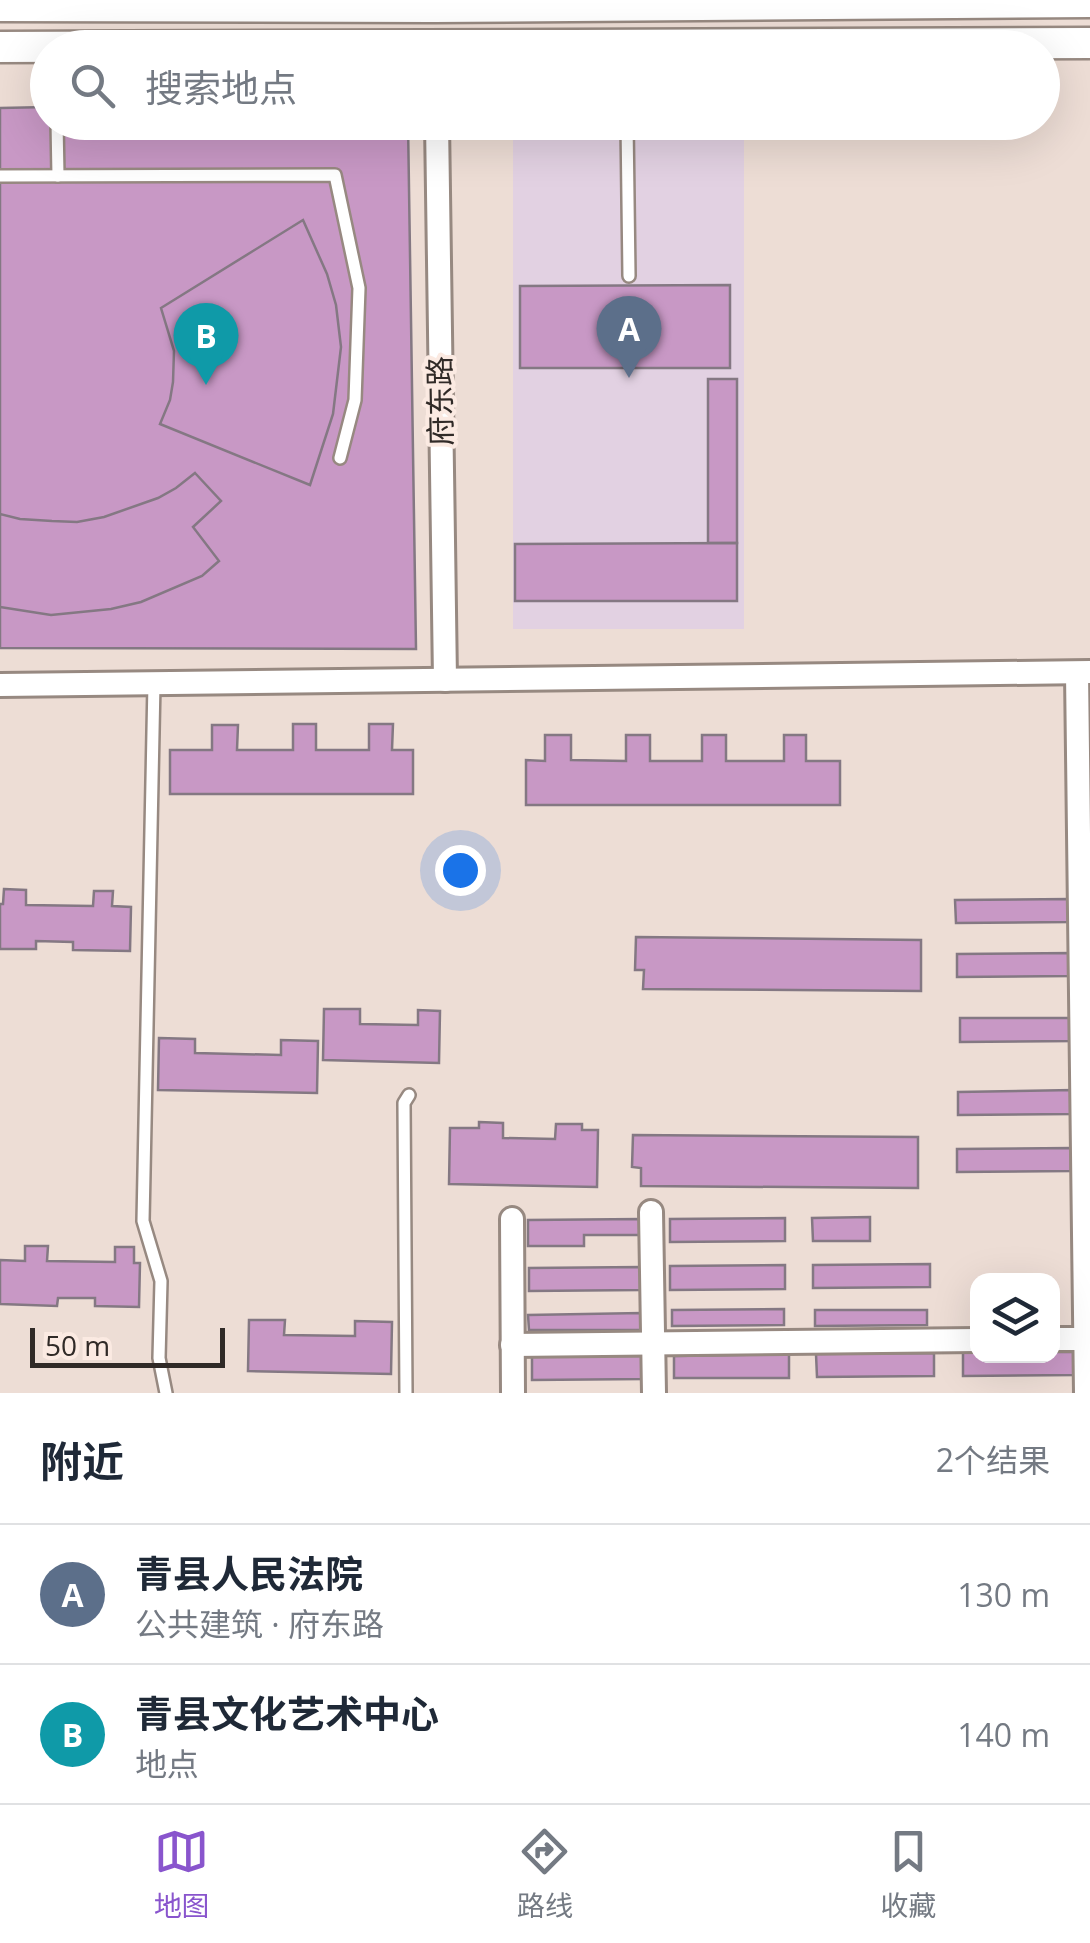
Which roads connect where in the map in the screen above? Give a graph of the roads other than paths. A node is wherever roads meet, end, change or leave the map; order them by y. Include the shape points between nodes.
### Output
1 (642, 2) edge
2 (867, 2) edge
3 (1090, 2) edge
4 (58, 3) edge
5 (434, 4) edge
6 (0, 6) edge
7 (435, 30) edge
8 (1060, 43) edge
9 (1090, 43) edge
10 (0, 47) edge
11 (30, 47) edge
12 (57, 140) edge
13 (437, 140) edge
14 (627, 140) edge
15 (0, 176) edge
16 (58, 176) junction
17 (629, 276) dead end
18 (340, 458) dead end
19 (1084, 673) edge
20 (445, 680) junction
21 (154, 683) junction
22 (0, 685) edge
23 (409, 1095) dead end
24 (652, 1212) dead end
25 (512, 1220) dead end
26 (1088, 1338) edge
27 (1060, 1339) edge
28 (970, 1340) edge
29 (654, 1344) junction
30 (512, 1345) junction
31 (166, 1393) edge
32 (406, 1393) edge
33 (513, 1393) edge
34 (654, 1393) edge
35 (1086, 1393) edge

1 - 2 street
1 - 5 street
2 - 3 street
4 - 5 street
4 - 6 street
5 - 7 street
8 - 9 street
10 - 11 street
12 - 16 lane
13 - 20 street, 府东路
14 - 17 lane
15 - 16 lane
16 - 18 lane via 335,175 359,288 355,400
19 - 20 street
19 - 26 street
20 - 21 street
21 - 22 street
21 - 31 lane via 143,1221 161,1282 159,1358
23 - 32 lane
24 - 29 street
25 - 30 street
26 - 27 street
26 - 35 street
28 - 29 street
29 - 30 street
29 - 34 street
30 - 33 street

